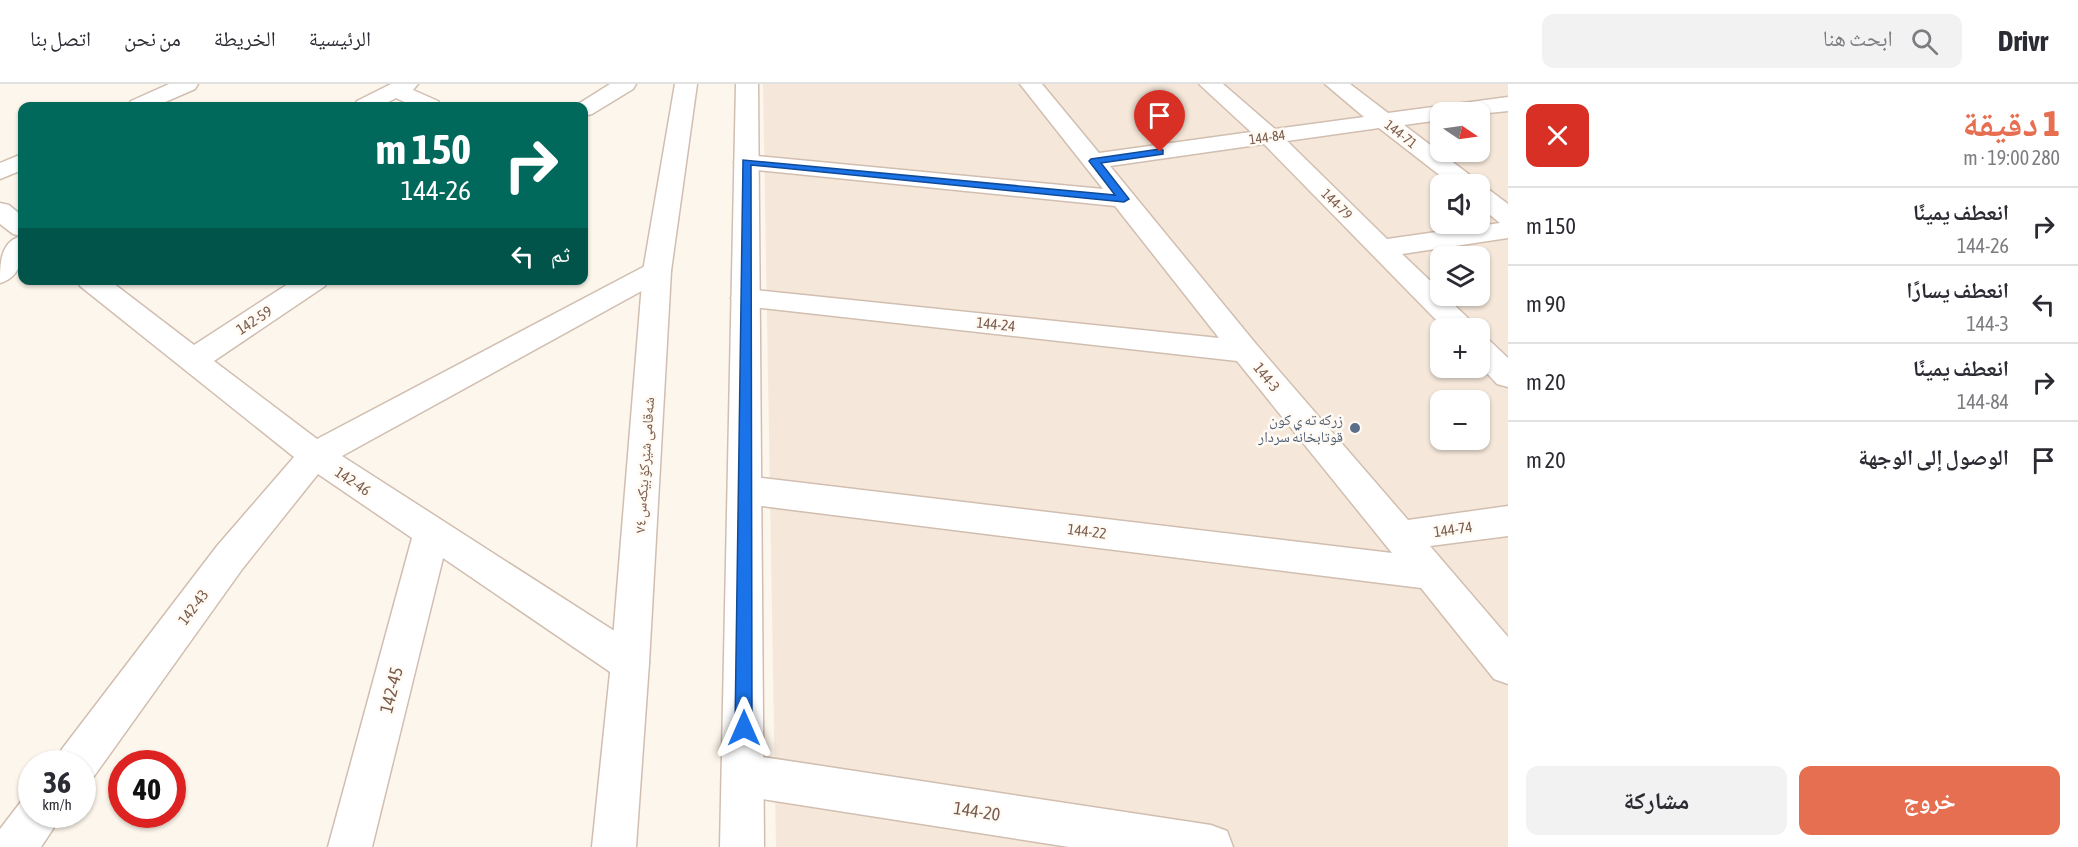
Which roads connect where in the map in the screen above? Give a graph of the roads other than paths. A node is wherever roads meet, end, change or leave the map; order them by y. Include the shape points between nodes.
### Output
1 (187, 84) edge
2 (625, 84) edge
3 (686, 84) edge
4 (747, 84) edge
5 (1031, 84) edge
6 (1210, 84) edge
7 (1336, 84) edge
8 (401, 87) edge
9 (148, 102) edge
10 (373, 102) edge
11 (424, 102) edge
12 (1508, 104) edge
13 (1490, 106) edge
14 (588, 107) edge
15 (1430, 115) edge
16 (1384, 121) junction
17 (1270, 136) junction
18 (1094, 161) junction
19 (746, 162) junction
20 (18, 163) edge
21 (0, 172) edge
22 (1454, 174) edge
23 (1124, 199) junction
24 (1490, 203) edge
25 (0, 211) edge
26 (1508, 217) edge
27 (18, 225) edge
28 (1508, 230) edge
29 (1382, 248) junction
30 (18, 249) edge
31 (657, 271) junction
32 (0, 274) edge
33 (96, 285) edge
34 (307, 285) edge
35 (745, 298) junction
36 (1451, 318) edge
37 (1246, 351) junction
38 (1490, 358) edge
39 (193, 360) junction
40 (1508, 376) edge
41 (315, 455) junction
42 (745, 490) junction
43 (1508, 521) edge
44 (431, 534) junction
45 (1398, 536) junction
46 (1428, 573) junction
47 (630, 663) junction
48 (1508, 666) edge
49 (86, 750) edge
50 (743, 775) junction
51 (28, 828) edge
52 (14, 847) edge
53 (350, 847) edge
54 (614, 847) edge
55 (742, 847) edge
56 (1211, 847) edge

1 - 9 street
2 - 14 street
3 - 31 street, شەقامی شێرکۆ بێکەس ٧٤
4 - 19 street
5 - 18 street, 144-3
6 - 17 street, 144-79
7 - 16 street, 144-71
8 - 10 street
8 - 11 street
12 - 13 street, 144-84
15 - 16 street, 144-84
16 - 17 street, 144-84
16 - 22 street, 144-71
17 - 18 street, 144-84
17 - 29 street, 144-79
18 - 23 street, 144-3
19 - 23 street
19 - 35 street
20 - 21 street
23 - 37 street, 144-3
24 - 26 street
25 - 27 street
28 - 29 street
29 - 36 street, 144-79
30 - 32 street
31 - 41 street
31 - 47 street, شەقامی شێرکۆ بێکەس ٧٤
33 - 39 street, 142-46
34 - 39 street, 142-59
35 - 37 street, 144-24
35 - 42 street
37 - 45 street, 144-3
38 - 40 street
39 - 41 street, 142-46
41 - 44 street, 142-46
41 - 49 street, 142-43 via 230,557
42 - 46 street, 144-22
42 - 50 street
43 - 45 street, 144-74
44 - 47 street, 142-46
44 - 53 street, 142-45
45 - 46 street, 144-3
46 - 48 street, 144-3
47 - 54 street, شەقامی شێرکۆ بێکەس ٧٤
50 - 55 street
50 - 56 street, 144-20
51 - 52 street

